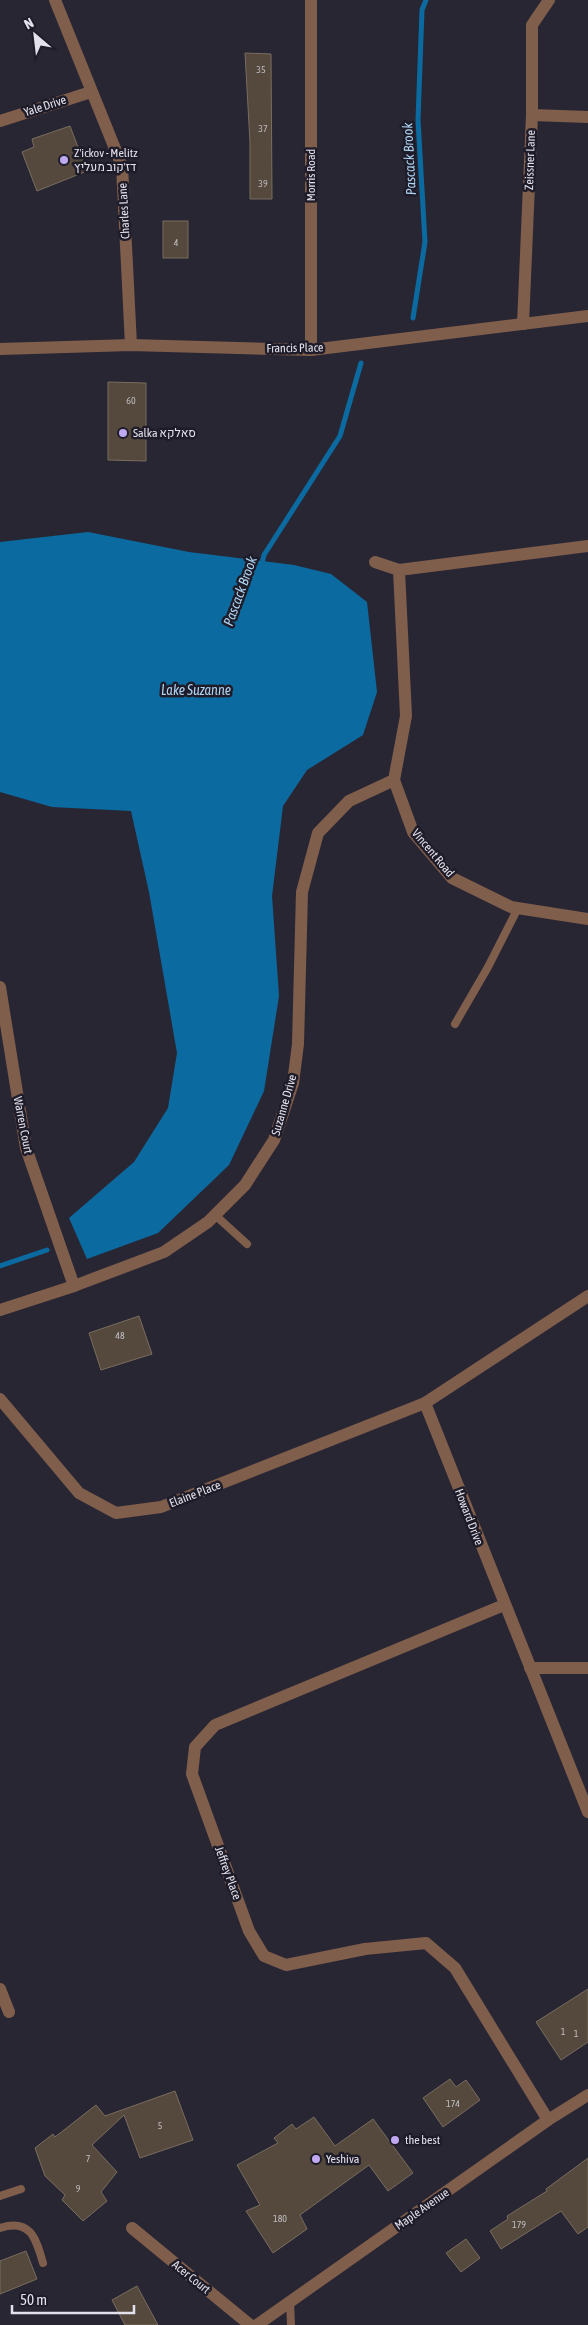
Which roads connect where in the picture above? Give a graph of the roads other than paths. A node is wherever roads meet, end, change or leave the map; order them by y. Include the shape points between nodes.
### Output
1 (55, 0) edge
2 (311, 0) edge
3 (549, 0) edge
4 (91, 92) junction
5 (532, 115) junction
6 (588, 117) edge
7 (0, 121) edge
8 (588, 316) edge
9 (524, 324) junction
10 (131, 345) junction
11 (0, 349) edge
12 (311, 350) junction
13 (588, 546) edge
14 (375, 562) dead end
15 (399, 570) junction
16 (394, 780) junction
17 (518, 908) junction
18 (588, 919) edge
19 (0, 987) edge
20 (455, 1024) dead end
21 (215, 1215) junction
22 (247, 1244) dead end
23 (74, 1286) junction
24 (588, 1296) edge
25 (0, 1310) edge
26 (0, 1399) edge
27 (424, 1403) junction
28 (504, 1605) junction
29 (530, 1668) junction
30 (588, 1668) edge
31 (588, 1812) edge
32 (0, 1988) edge
33 (9, 2012) dead end
34 (588, 2095) edge
35 (548, 2120) junction
36 (21, 2189) dead end
37 (0, 2196) edge
38 (0, 2228) edge
39 (132, 2228) dead end
40 (43, 2263) dead end
41 (290, 2302) junction
42 (258, 2324) edge
43 (291, 2325) edge

1 - 4 street, Charles Lane
2 - 12 street, Morris Road
3 - 5 street, Zeissner Lane via 532,25
4 - 7 street, Yale Drive
4 - 10 street, Charles Lane via 122,166
5 - 6 street
5 - 9 street, Zeissner Lane
8 - 9 street, Francis Place
9 - 12 street, Francis Place
10 - 11 street, Francis Place
10 - 12 street, Francis Place
13 - 15 street
14 - 15 street
15 - 16 street via 406,716
16 - 17 street, Vincent Road via 413,832 452,878
16 - 21 street, Suzanne Drive via 349,801 318,833 302,892 298,1044 293,1083 274,1140 245,1185
17 - 18 street, Vincent Road
17 - 20 lane
19 - 23 street, Warren Court via 26,1148
21 - 22 lane
21 - 23 street, Suzanne Drive via 164,1252
23 - 25 street, Suzanne Drive
24 - 27 street
26 - 27 street, Elaine Place via 79,1494 116,1513 161,1507
27 - 28 street, Howard Drive
28 - 29 street, Howard Drive
28 - 35 street, Jeffrey Place via 215,1725 195,1748 192,1774 249,1931 264,1956 286,1965 365,1948 426,1943 455,1968
29 - 30 street
29 - 31 street, Howard Drive
32 - 33 street
34 - 35 street, Maple Avenue
35 - 41 street, Maple Avenue
36 - 37 lane
38 - 40 lane via 20,2226 30,2230
39 - 42 street, Acer Court
41 - 42 street, Maple Avenue
41 - 43 lane

